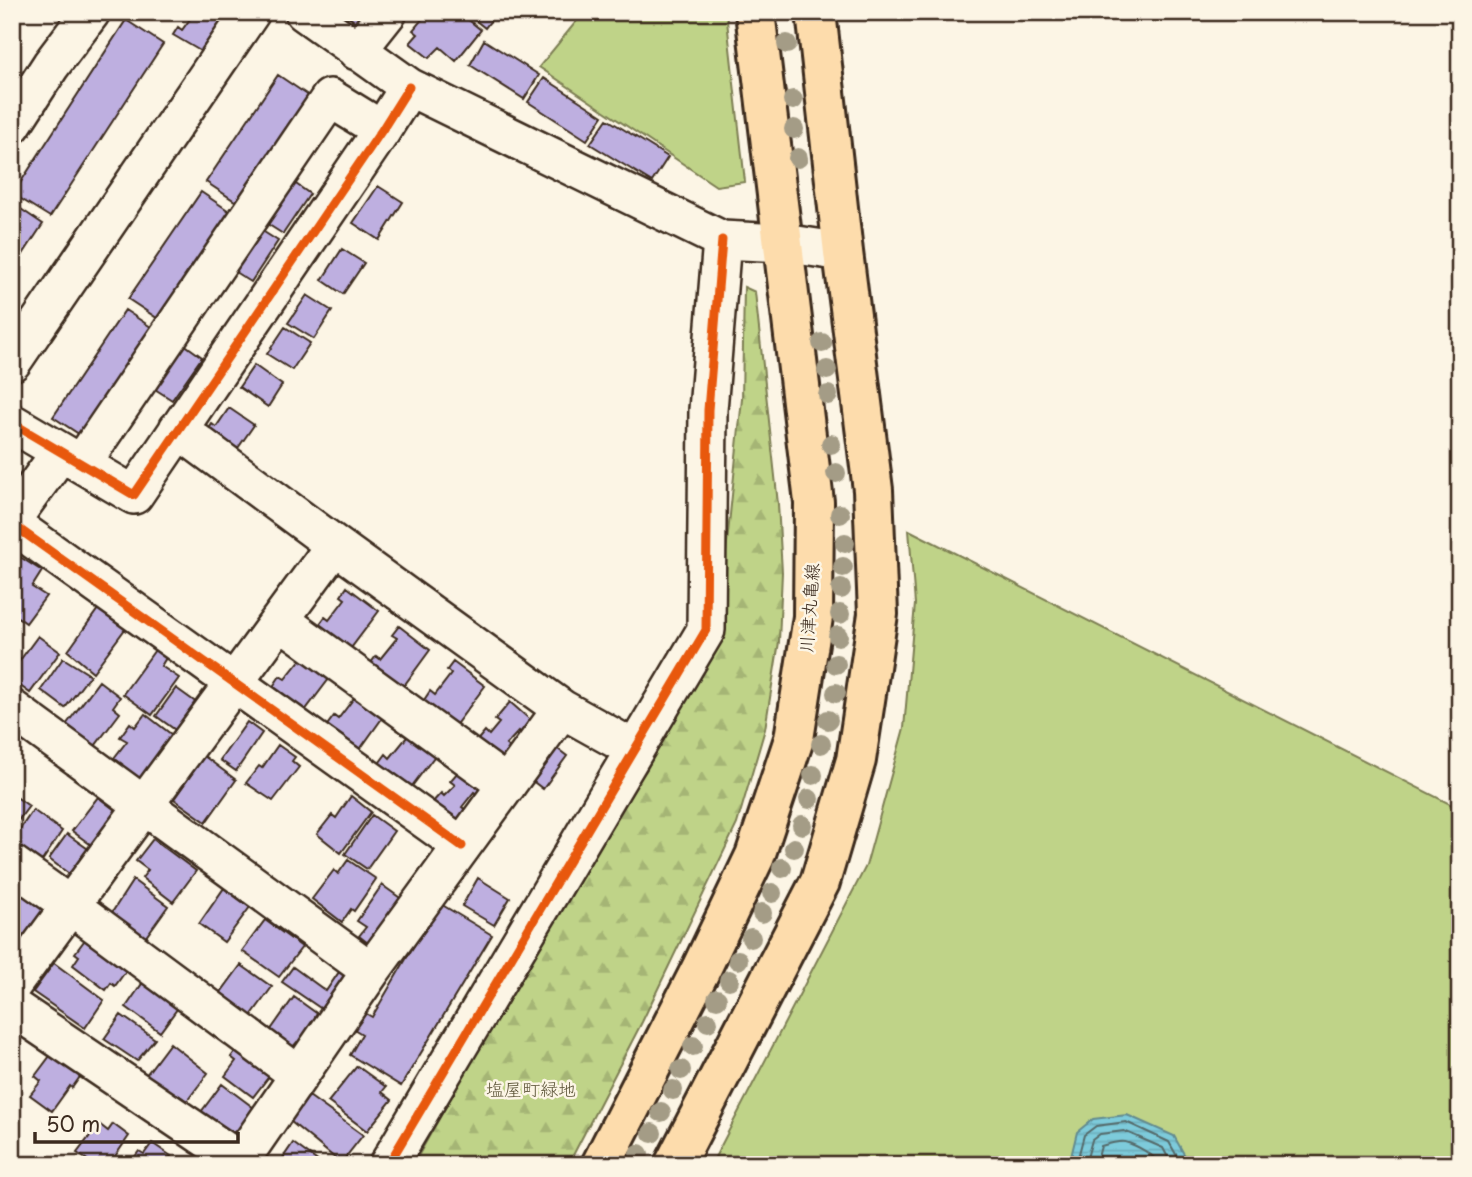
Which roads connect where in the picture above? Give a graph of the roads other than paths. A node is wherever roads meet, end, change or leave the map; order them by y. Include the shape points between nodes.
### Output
1 (91, 12) edge
2 (251, 12) edge
3 (304, 12) edge
4 (388, 12) edge
5 (755, 12) edge
6 (816, 12) edge
7 (358, 51) junction
8 (410, 87) junction
9 (16, 111) edge
10 (382, 131) junction
11 (722, 240) junction
12 (784, 243) junction
13 (843, 252) junction
14 (12, 362) edge
15 (12, 422) edge
16 (178, 429) junction
17 (71, 457) junction
18 (12, 521) edge
19 (335, 545) junction
20 (280, 620) junction
21 (234, 683) junction
22 (12, 709) edge
23 (562, 709) junction
24 (634, 749) junction
25 (507, 785) junction
26 (145, 806) junction
27 (462, 846) junction
28 (12, 864) edge
29 (71, 906) junction
30 (371, 971) junction
31 (12, 985) edge
32 (12, 1007) edge
33 (299, 1075) junction
34 (243, 1163) edge
35 (388, 1165) edge
36 (601, 1165) edge
37 (674, 1165) edge

1 - 9 street
2 - 14 street
3 - 7 street
4 - 7 street
5 - 12 main road, 川津丸亀線
6 - 13 main road
7 - 8 street
8 - 10 street
8 - 11 street
10 - 16 street
10 - 17 street via 330,98
11 - 12 street
11 - 24 street via 708,410 706,630
12 - 13 street
12 - 36 main road, 川津丸亀線 via 814,502 813,617 794,739 755,856
13 - 37 main road via 873,490 878,614 856,760 820,881
15 - 17 street
16 - 17 street via 134,495
16 - 19 street
17 - 18 street
18 - 21 street
19 - 20 street
19 - 23 street
20 - 21 street
20 - 25 street
21 - 26 street
21 - 27 street
22 - 26 street
23 - 24 street
23 - 25 street
24 - 35 street
25 - 27 street
26 - 29 street
26 - 30 street
27 - 30 street
28 - 29 street
29 - 31 street
29 - 33 street
30 - 33 street
32 - 34 street
33 - 34 street

